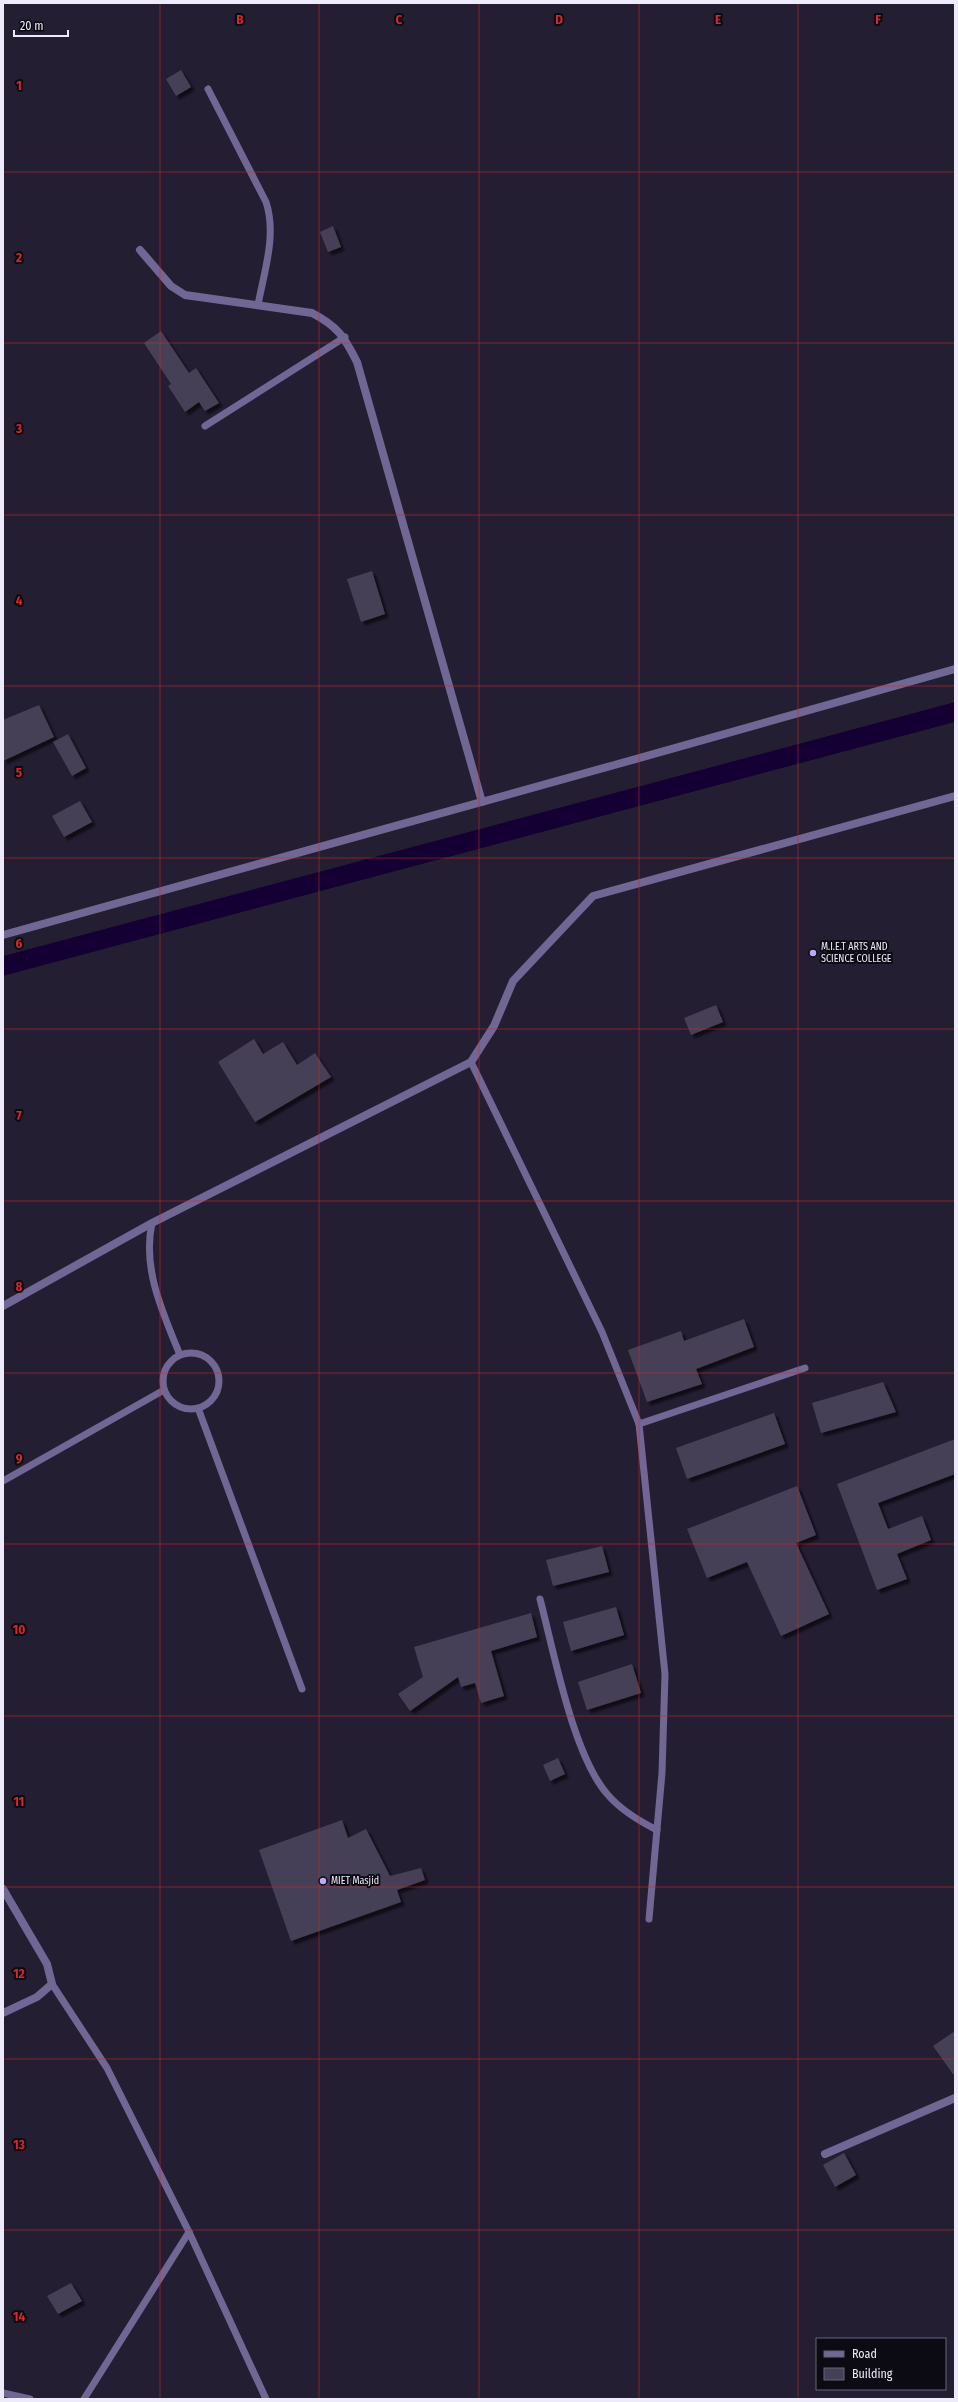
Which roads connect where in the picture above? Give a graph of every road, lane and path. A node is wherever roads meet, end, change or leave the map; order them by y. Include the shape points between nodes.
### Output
1 (208, 90) dead end
2 (140, 250) dead end
3 (258, 305) junction
4 (345, 337) junction
5 (205, 426) dead end
6 (955, 669) edge
7 (955, 796) edge
8 (482, 802) junction
9 (3, 935) edge
10 (471, 1062) junction
11 (152, 1223) junction
12 (3, 1306) edge
13 (180, 1355) junction
14 (805, 1368) dead end
15 (164, 1390) junction
16 (198, 1408) junction
17 (639, 1424) junction
18 (3, 1480) edge
19 (540, 1599) dead end
20 (302, 1690) dead end
21 (657, 1830) junction
22 (3, 1889) edge
23 (649, 1919) dead end
24 (52, 1984) junction
25 (3, 2013) edge
26 (955, 2098) edge
27 (824, 2154) dead end
28 (189, 2232) junction
29 (3, 2392) edge
30 (30, 2399) edge
31 (84, 2399) edge
32 (266, 2399) edge

1 - 3 lane via 271,216 272,230
2 - 3 street via 171,286 185,295
3 - 4 street via 312,313 330,323
4 - 5 lane
4 - 8 street via 357,362
6 - 8 street
7 - 10 street via 593,896 513,981 494,1026
8 - 9 street
10 - 11 street
10 - 17 lane via 602,1332
11 - 12 street
11 - 13 lane via 148,1251 150,1269
13 - 15 lane via 169,1363 164,1371
13 - 16 lane via 194,1352 202,1355 216,1367 219,1376 216,1393 210,1401
14 - 17 lane
15 - 16 lane via 176,1404 184,1408
15 - 18 lane
16 - 20 lane
17 - 21 lane via 665,1674 662,1773
19 - 21 lane via 576,1733 590,1767 608,1794 638,1821
21 - 23 lane
22 - 24 street via 47,1964
24 - 25 street via 37,1997
24 - 28 lane via 106,2068
26 - 27 street
28 - 31 lane
28 - 32 lane
29 - 30 lane

